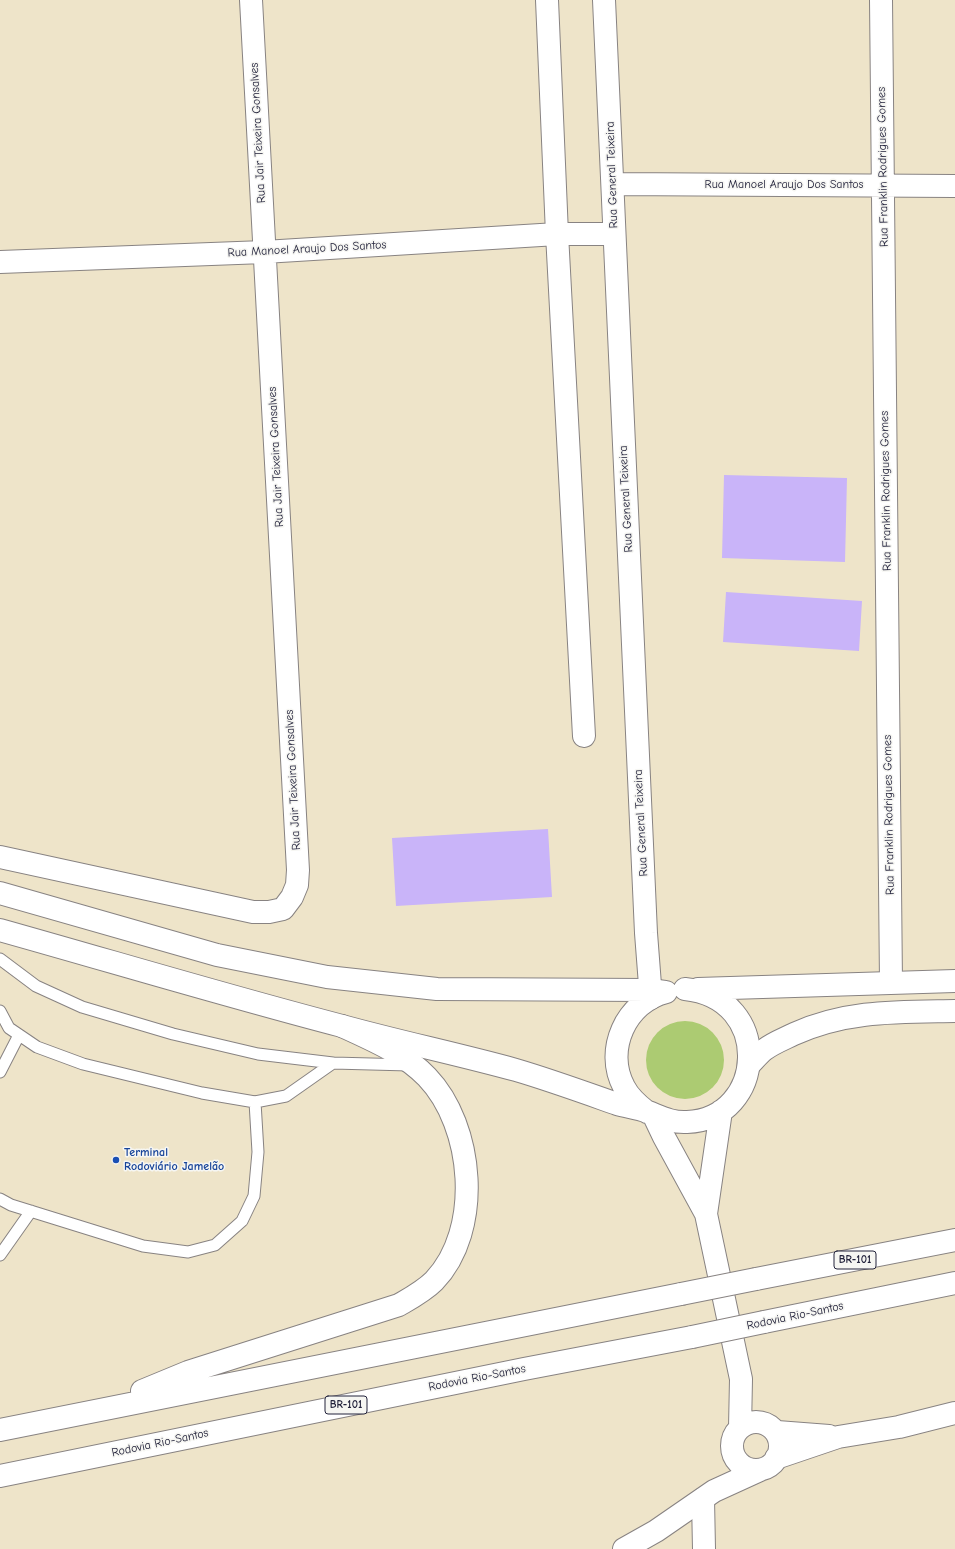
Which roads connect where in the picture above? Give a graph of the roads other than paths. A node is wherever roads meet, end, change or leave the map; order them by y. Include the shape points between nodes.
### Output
1 (251, 0) edge
2 (547, 0) edge
3 (604, 0) edge
4 (881, 0) edge
5 (613, 184) junction
6 (883, 185) junction
7 (955, 186) edge
8 (557, 234) junction
9 (614, 234) junction
10 (264, 252) junction
11 (0, 262) edge
12 (584, 736) dead end
13 (0, 857) edge
14 (0, 894) edge
15 (0, 930) edge
16 (0, 959) edge
17 (955, 981) edge
18 (891, 982) junction
19 (662, 992) junction
20 (0, 1011) edge
21 (955, 1011) edge
22 (342, 1026) junction
23 (19, 1035) junction
24 (333, 1063) junction
25 (414, 1065) junction
26 (749, 1065) junction
27 (0, 1072) edge
28 (255, 1102) junction
29 (721, 1111) junction
30 (651, 1114) junction
31 (0, 1199) edge
32 (31, 1211) junction
33 (706, 1214) junction
34 (955, 1240) edge
35 (0, 1255) edge
36 (955, 1283) edge
37 (741, 1378) junction
38 (115, 1406) junction
39 (955, 1413) edge
40 (769, 1427) junction
41 (0, 1430) edge
42 (838, 1436) junction
43 (736, 1437) junction
44 (768, 1464) junction
45 (0, 1476) edge
46 (708, 1495) junction
47 (624, 1549) edge
48 (704, 1549) edge

1 - 10 main road, Rua Jair Teixeira Gonsalves
2 - 8 main road
3 - 5 main road, Rua General Teixeira
4 - 6 main road, Rua Franklin Rodrigues Gomes
5 - 6 main road, Rua Manoel Araujo Dos Santos
5 - 9 main road, Rua General Teixeira
6 - 7 main road, Rua Manoel Araujo Dos Santos
6 - 18 main road, Rua Franklin Rodrigues Gomes
8 - 9 main road, Rua Manoel Araujo Dos Santos
8 - 10 main road, Rua Manoel Araujo Dos Santos
8 - 12 main road
9 - 19 main road, Rua General Teixeira
10 - 11 main road, Rua Manoel Araujo Dos Santos
10 - 13 main road, Rua Jair Teixeira Gonsalves via 298,870 297,885 292,897 282,909 253,912
14 - 19 main road via 217,956 327,977 437,989
15 - 22 main road
16 - 24 lane via 36,986 82,1007 173,1034 258,1054
17 - 18 main road
18 - 19 main road
19 - 26 main road via 696,991 726,1005 745,1032 750,1054
19 - 30 main road via 631,1014 620,1033 616,1055 624,1087 638,1105
20 - 23 lane via 9,1028
21 - 26 main road via 879,1012 836,1019 807,1028 780,1041 764,1050
22 - 25 main road via 384,1046
22 - 30 main road via 549,1080
23 - 27 lane
23 - 28 lane via 37,1047 83,1064 202,1094
24 - 25 lane
24 - 28 lane via 286,1096
25 - 38 main road via 438,1090 456,1123 467,1173 466,1203 459,1238 448,1261 434,1280 418,1294 399,1305 188,1372 144,1390
26 - 29 main road via 747,1076 737,1095
28 - 32 lane via 258,1152 254,1196 242,1221 215,1244 188,1252 143,1246
29 - 30 main road via 690,1122 668,1121
29 - 33 main road
30 - 33 main road
31 - 32 lane
32 - 35 lane
33 - 37 main road
34 - 38 main road, BR-101, bridge
36 - 45 main road, Rodovia Rio-Santos / BR-101, bridge
37 - 40 main road
37 - 43 main road
38 - 41 main road, BR-101
39 - 42 main road via 899,1428
40 - 42 main road
40 - 43 main road via 753,1421 746,1423
40 - 44 main road via 780,1441 780,1450
42 - 44 main road
43 - 44 main road via 734,1457 740,1465 750,1470
43 - 46 main road
44 - 46 main road
46 - 47 main road via 656,1531
46 - 48 main road

